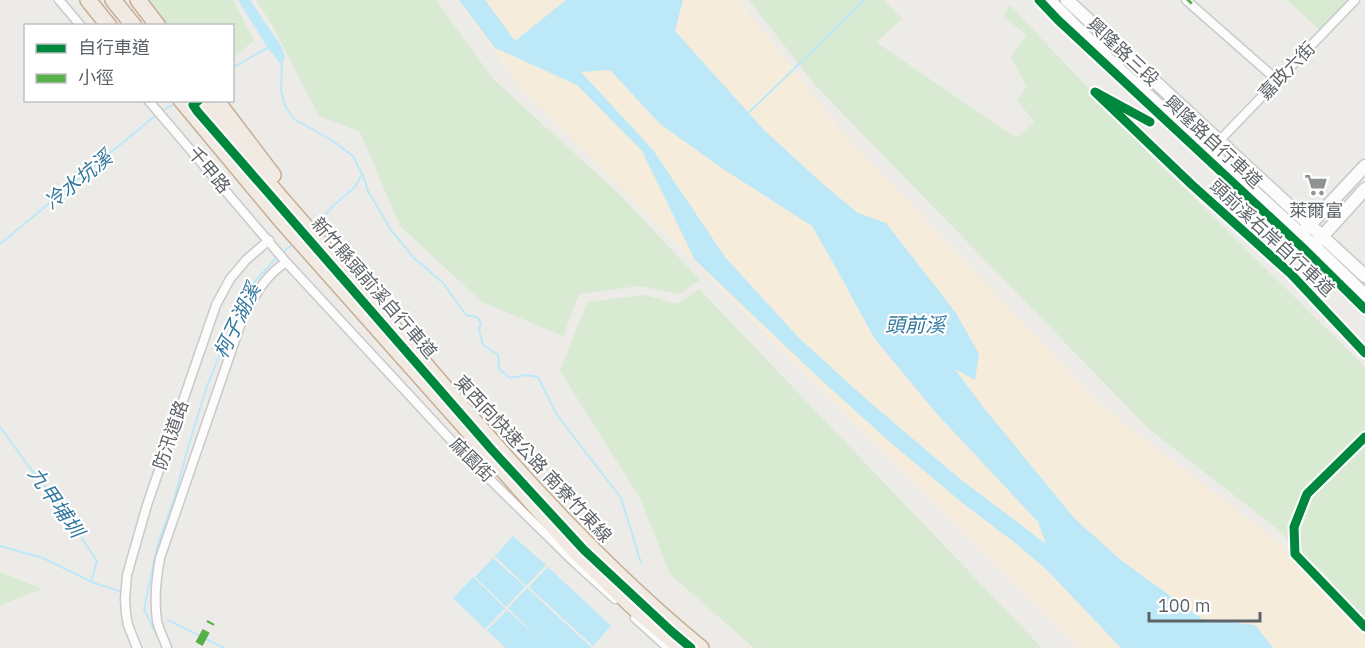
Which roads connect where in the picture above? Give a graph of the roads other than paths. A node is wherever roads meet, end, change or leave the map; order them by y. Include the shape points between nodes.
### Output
1 (59, 0) edge
2 (88, 0) edge
3 (99, 0) edge
4 (113, 0) edge
5 (138, 0) edge
6 (1049, 0) edge
7 (1355, 0) edge
8 (1188, 1) edge
9 (1072, 2) edge
10 (79, 24) edge
11 (107, 24) edge
12 (117, 24) edge
13 (132, 24) edge
14 (156, 24) edge
15 (1277, 80) junction
16 (150, 102) edge
17 (178, 102) edge
18 (183, 102) edge
19 (199, 102) edge
20 (218, 102) edge
21 (200, 124) junction
22 (1219, 141) junction
23 (1365, 166) edge
24 (1365, 189) edge
25 (1305, 230) junction
26 (269, 240) junction
27 (1318, 241) junction
28 (286, 262) junction
29 (1365, 276) edge
30 (352, 280) junction
31 (1365, 295) edge
32 (137, 648) edge
33 (167, 648) edge
34 (668, 648) edge
35 (681, 648) edge
36 (701, 648) edge

1 - 10 street
2 - 11 highway
3 - 12 highway
4 - 13 highway
5 - 14 highway
6 - 25 street, 興隆路三段 via 1111,62
7 - 15 street, 嘉政六街
8 - 15 street
9 - 22 street, 興隆路三段
15 - 22 street, 嘉政六街
16 - 26 street, 千甲路
17 - 21 highway
18 - 21 highway, 東西向快速公路 南寮竹東線
19 - 30 highway, 東西向快速公路 南寮竹東線
20 - 30 highway
21 - 35 highway, 東西向快速公路 南寮竹東線 via 574,550
22 - 25 street, 興隆路三段
23 - 25 street
24 - 27 street
25 - 27 street
26 - 28 street, 千甲路
26 - 32 street, 防汛道路 via 230,279 216,305 147,505 124,599
27 - 29 street
27 - 31 street
28 - 33 street via 257,292 243,317 160,558 155,584 157,623
28 - 34 street, 麻園街 via 462,452
30 - 36 highway, 東西向快速公路 南寮竹東線 via 528,482 668,621

